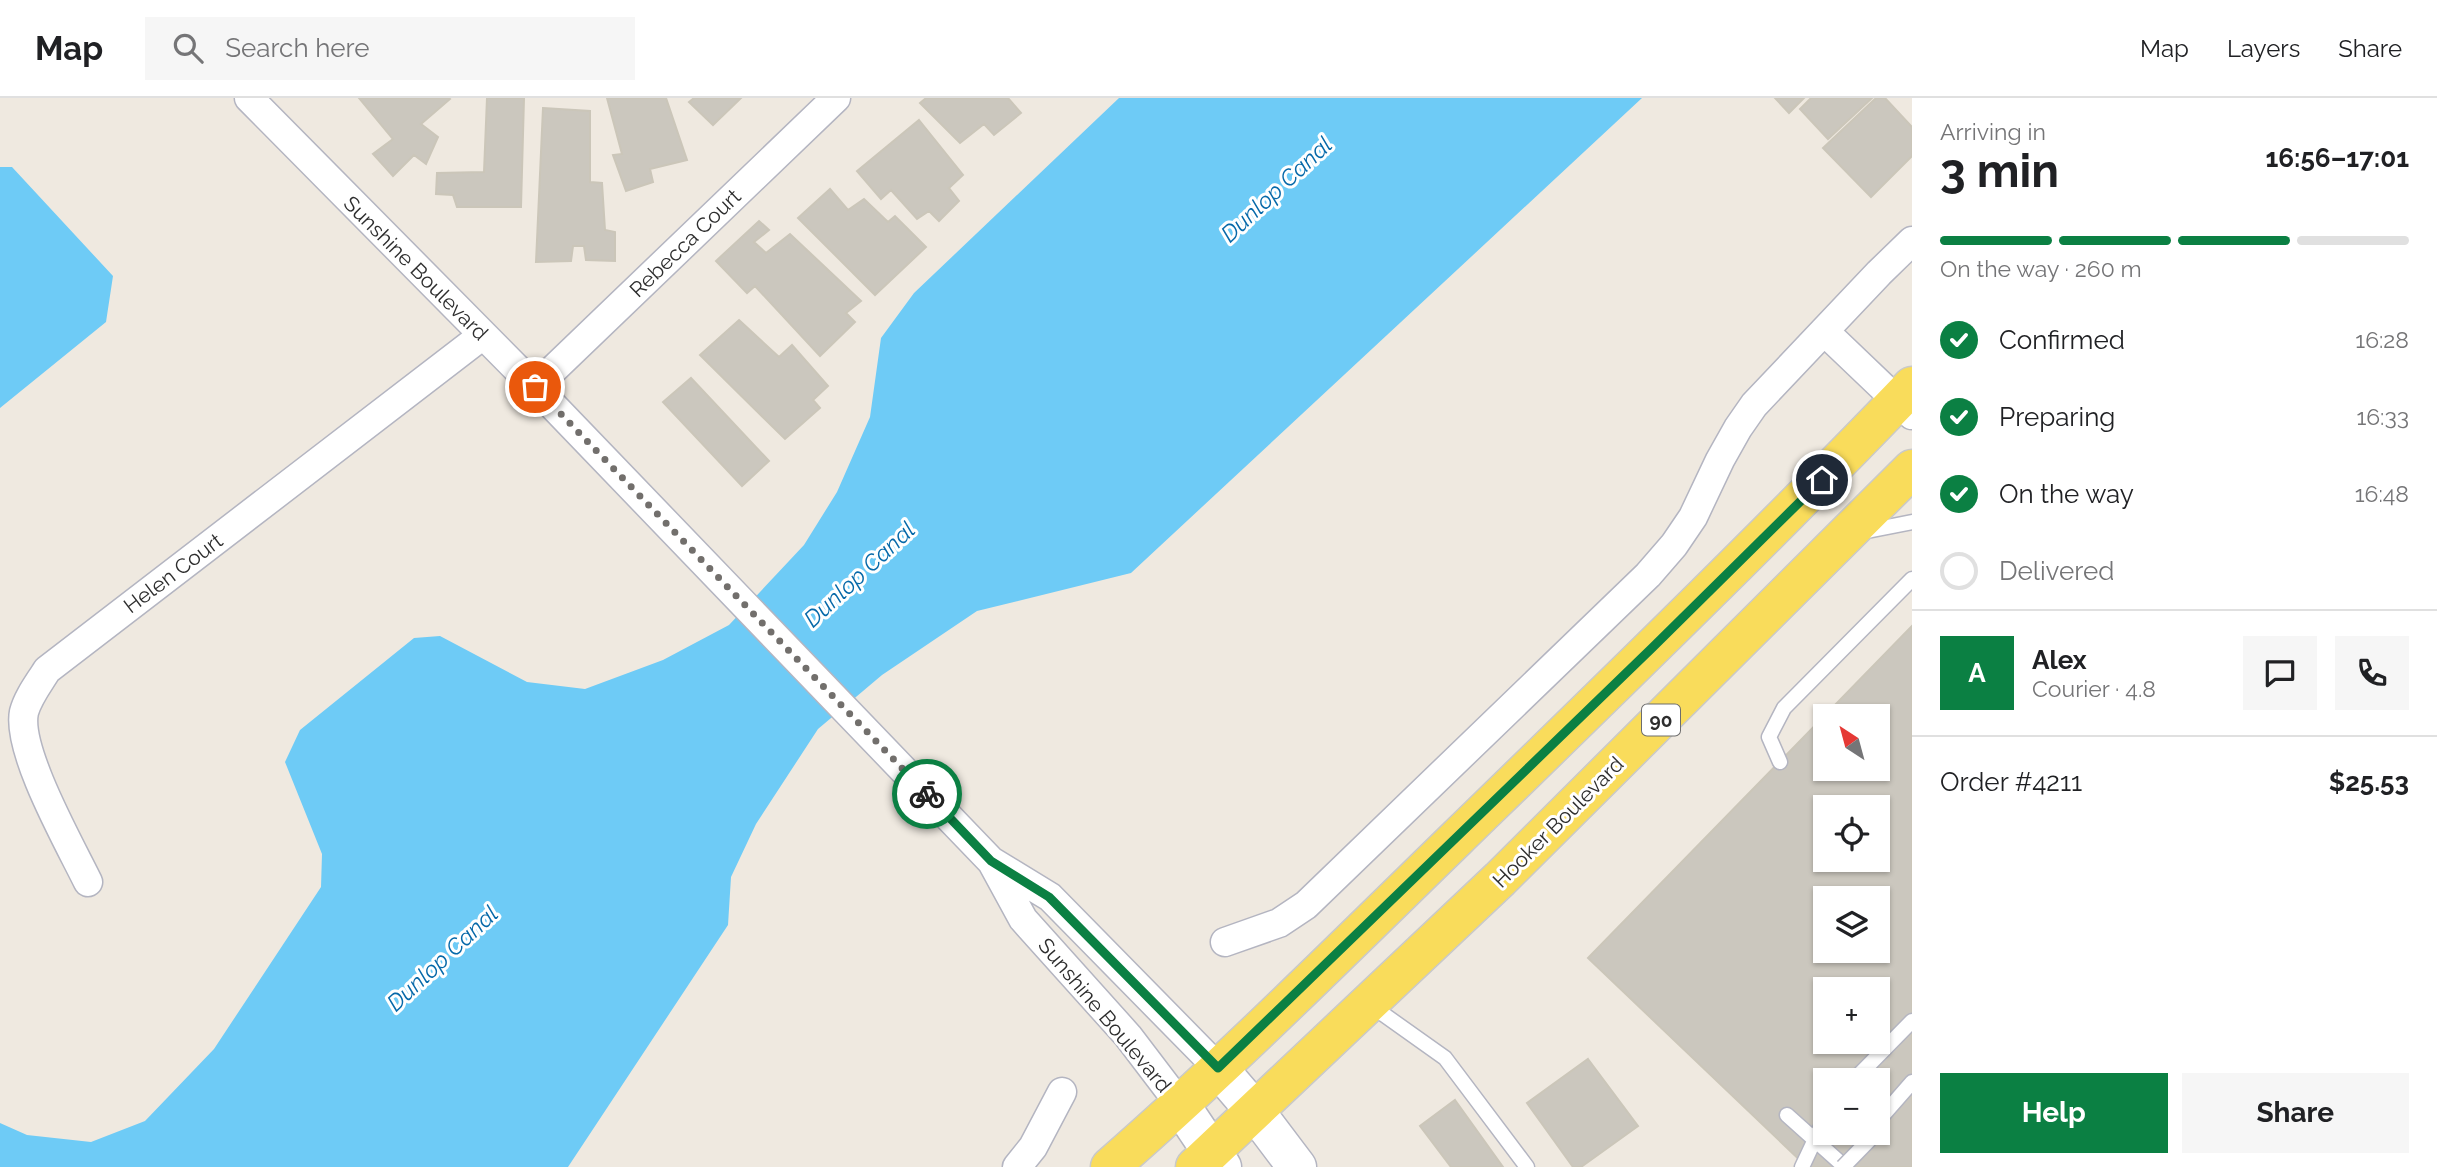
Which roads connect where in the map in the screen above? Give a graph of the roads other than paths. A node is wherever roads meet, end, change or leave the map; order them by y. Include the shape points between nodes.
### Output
1 (249, 98) edge
2 (836, 98) edge
3 (1912, 241) edge
4 (1824, 331) junction
5 (483, 335) junction
6 (535, 387) junction
7 (1907, 401) edge
8 (1912, 469) edge
9 (1912, 522) edge
10 (1847, 535) junction
11 (1912, 579) edge
12 (1780, 762) dead end
13 (991, 861) junction
14 (88, 882) dead end
15 (1225, 942) dead end
16 (1368, 1004) junction
17 (1912, 1021) edge
18 (1218, 1068) junction
19 (1866, 1068) edge
20 (1912, 1082) edge
21 (1062, 1092) dead end
22 (1912, 1096) edge
23 (1179, 1103) junction
24 (1890, 1107) edge
25 (1254, 1110) junction
26 (1787, 1115) dead end
27 (1890, 1119) edge
28 (1813, 1139) edge
29 (1813, 1145) edge
30 (1819, 1145) edge
31 (1863, 1145) edge
32 (1865, 1145) edge
33 (1210, 1162) edge
34 (1017, 1167) edge
35 (1110, 1167) edge
36 (1297, 1167) edge
37 (1527, 1167) edge
38 (1802, 1167) edge
39 (1844, 1167) edge
40 (1852, 1167) edge

1 - 5 street, Sunshine Boulevard
2 - 6 street, Rebecca Court
3 - 4 street
4 - 7 street
4 - 15 street via 1738,428 1693,517 1648,575 1306,905 1279,923
5 - 6 street, Sunshine Boulevard
5 - 14 street, Helen Court via 47,670 24,712 23,733 30,759
6 - 13 street, Sunshine Boulevard
7 - 18 main road
8 - 10 main road, Hooker Boulevard / 90
9 - 10 lane
10 - 16 main road, Hooker Boulevard / 90
11 - 12 lane via 1784,708 1769,737
13 - 18 street, Sunshine Boulevard via 1049,897
13 - 23 street, Sunshine Boulevard via 1023,919 1128,1036
16 - 25 main road, Hooker Boulevard / 90
16 - 37 lane via 1444,1058
17 - 19 lane
18 - 23 main road
18 - 25 main road, Sunshine Boulevard
20 - 24 lane
21 - 34 street
22 - 27 lane
23 - 33 main road, Sunshine Boulevard
23 - 35 main road
25 - 33 main road, Hooker Boulevard / 90
25 - 36 main road, Sunshine Boulevard
26 - 28 lane
29 - 38 lane
30 - 39 lane
31 - 40 lane
32 - 39 lane, bridge

